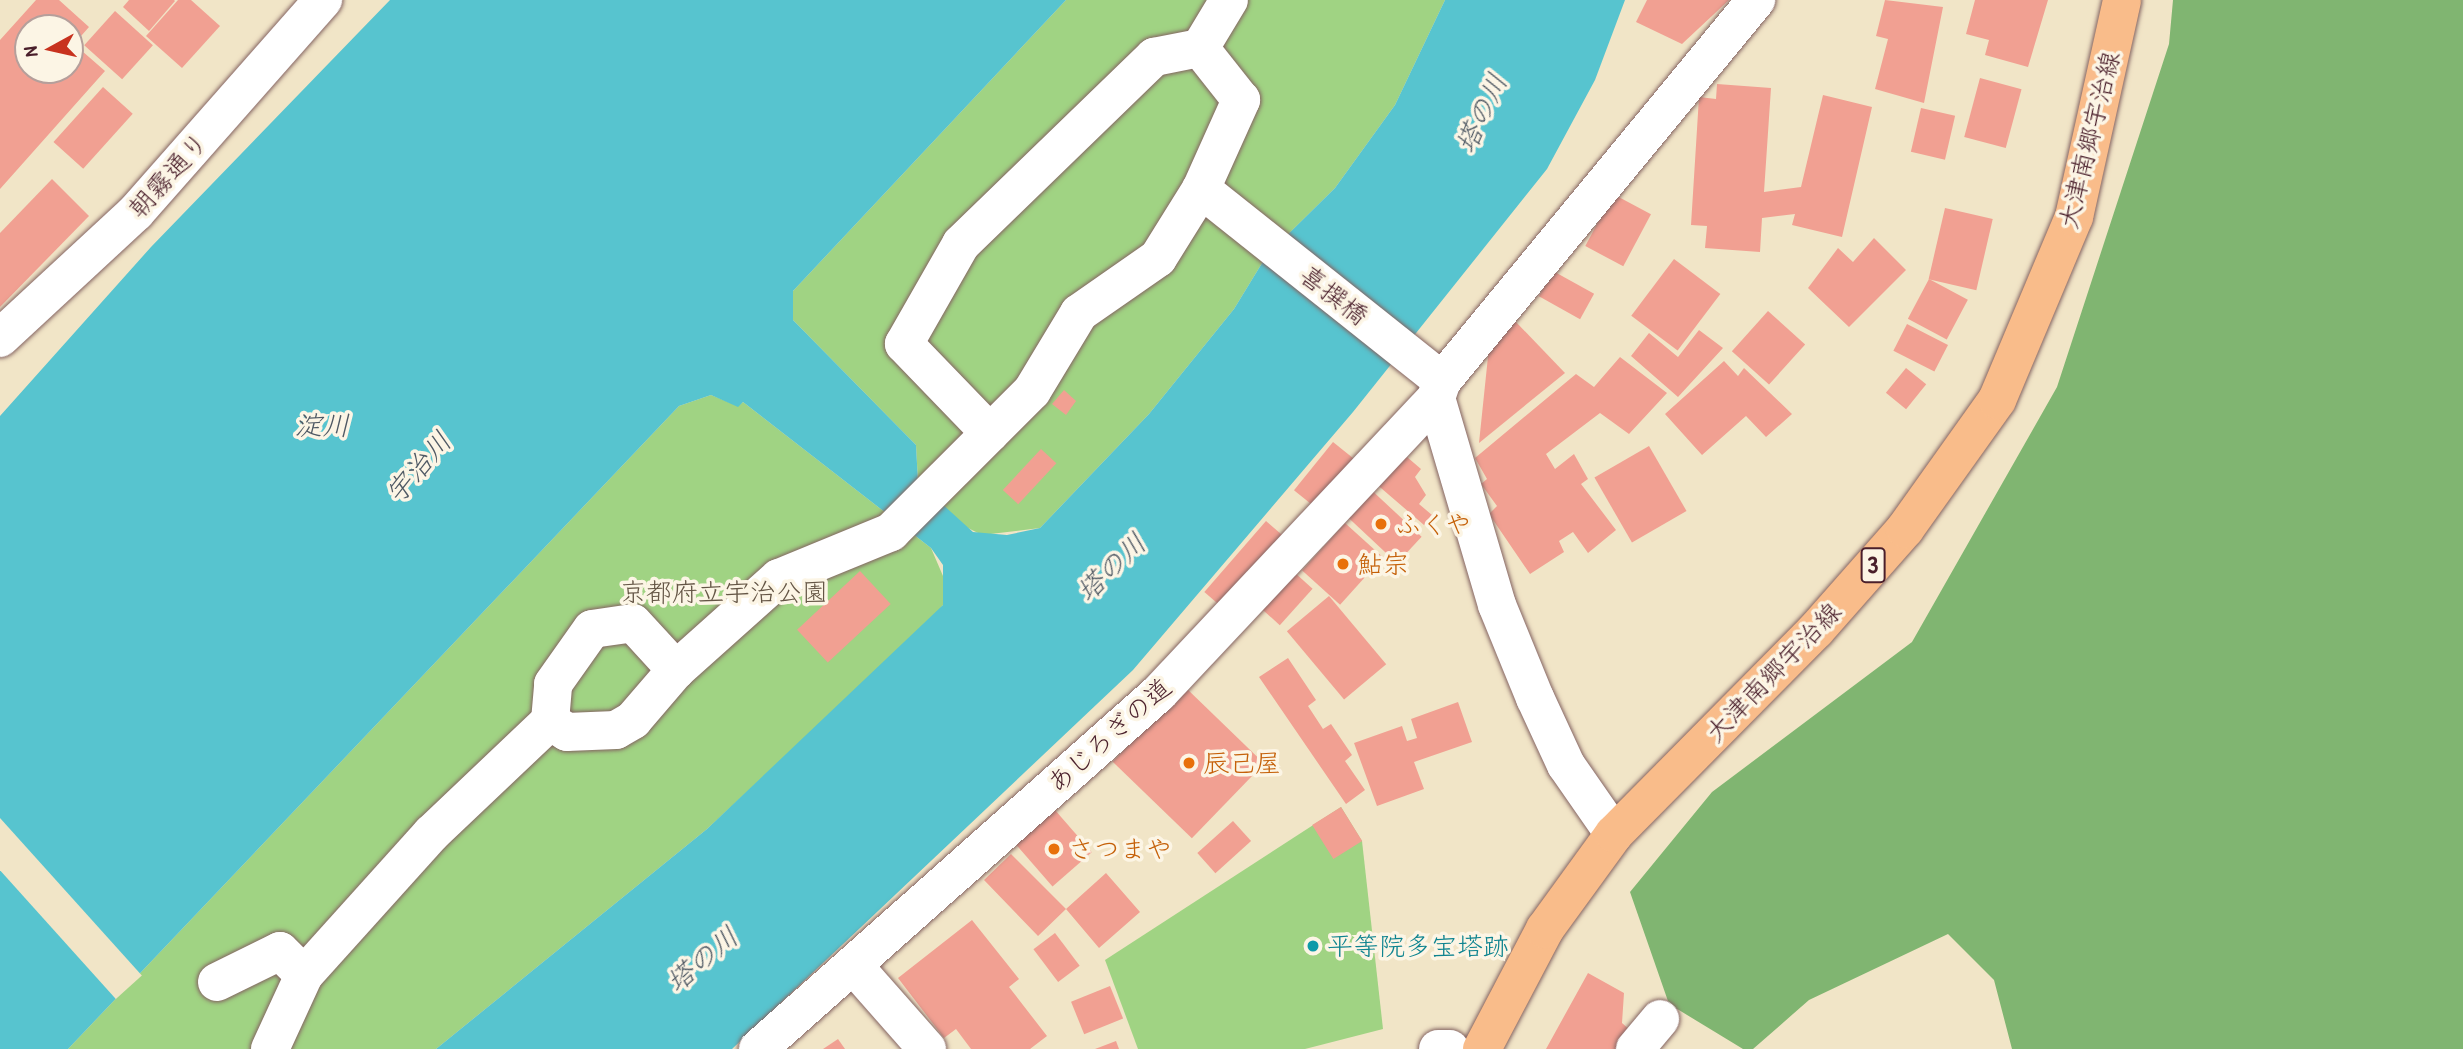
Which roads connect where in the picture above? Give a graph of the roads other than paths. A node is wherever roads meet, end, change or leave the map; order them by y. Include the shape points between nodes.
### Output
1 (323, 0) edge
2 (1229, 0) edge
3 (1756, 0) edge
4 (2122, 0) edge
5 (1200, 48) junction
6 (1213, 199) junction
7 (0, 338) edge
8 (1439, 389) junction
9 (989, 433) junction
10 (676, 670) junction
11 (550, 721) junction
12 (1614, 834) junction
13 (853, 965) junction
14 (304, 975) junction
15 (216, 982) dead end
16 (1660, 1019) dead end
17 (270, 1049) edge
18 (758, 1049) edge
19 (927, 1049) edge
20 (1438, 1049) edge
21 (1450, 1049) edge
22 (1482, 1049) edge
23 (1634, 1049) edge

1 - 7 street, 朝霧通り via 136,212
2 - 5 street
3 - 8 street, あじろぎの道
4 - 12 main road, 大津南郷宇治線 / 3 via 2074,217 1997,400 1905,529 1816,630
5 - 6 street via 1241,100
5 - 9 street via 1154,57 961,244 904,344
6 - 8 street, 喜撰橋 via 1413,357
6 - 9 street via 1158,258 1079,313 1032,391
8 - 12 street via 1502,617 1566,765
8 - 13 street, あじろぎの道 via 1158,693
9 - 10 street via 891,532 779,578
10 - 11 street via 633,720 616,730 567,732
10 - 11 street via 633,623 592,629 553,684
11 - 14 street via 431,834
12 - 22 main road, 大津南郷宇治線 / 3 via 1545,929
13 - 18 street, あじろぎの道
13 - 19 street
14 - 15 street via 280,951
14 - 17 street
16 - 23 street
20 - 21 street

